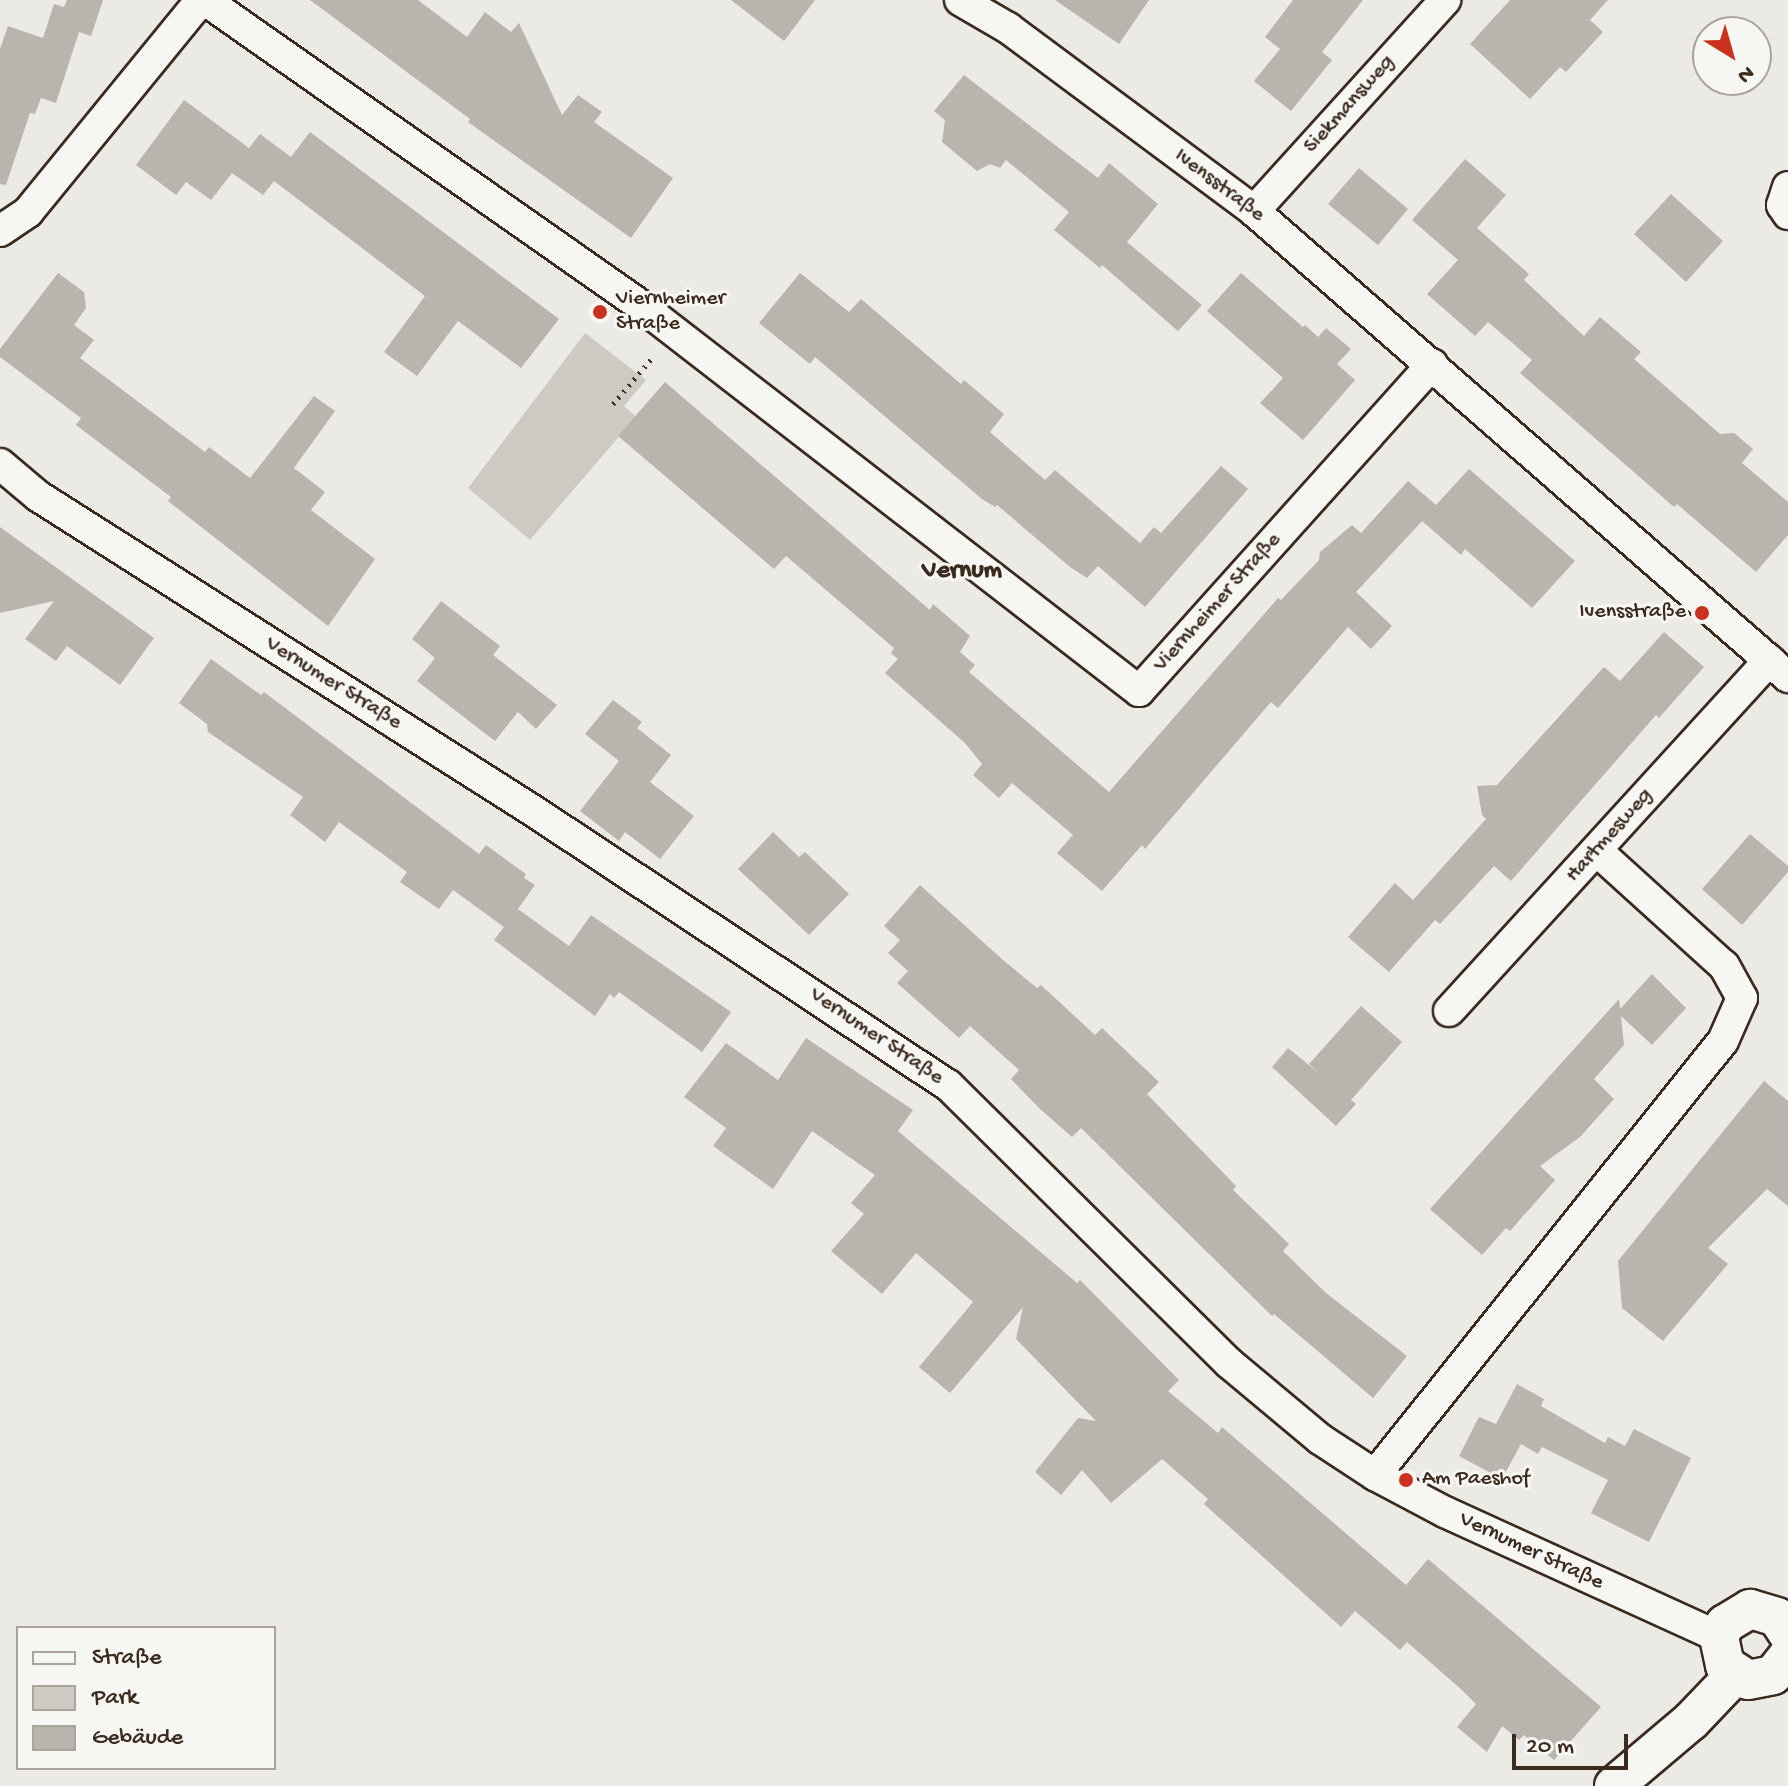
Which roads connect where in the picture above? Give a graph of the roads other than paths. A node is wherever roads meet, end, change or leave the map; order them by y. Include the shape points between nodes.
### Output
1 (203, 0) edge
2 (960, 0) edge
3 (1445, 0) edge
4 (1788, 187) edge
5 (1254, 211) junction
6 (1788, 214) edge
7 (0, 231) edge
8 (1432, 364) junction
9 (0, 464) edge
10 (1779, 668) edge
11 (1597, 851) junction
12 (1449, 1011) dead end
13 (1375, 1475) junction
14 (1784, 1618) edge
15 (1719, 1637) junction
16 (1788, 1656) edge
17 (1735, 1675) junction
18 (1614, 1786) edge

1 - 7 street, Viernheimer Straße via 28,212
1 - 8 street, Viernheimer Straße via 674,331 1139,691
2 - 5 street, Ivensstraße via 1008,28
3 - 5 street, Siekmansweg
4 - 6 street via 1782,205
5 - 8 street, Ivensstraße
8 - 10 street, Ivensstraße
9 - 13 street, Vernumer Straße via 38,496 535,812 948,1085 1229,1363 1320,1439
10 - 11 street, Hartmesweg
11 - 12 street, Hartmesweg
11 - 13 street via 1724,966 1742,998 1723,1041
13 - 15 street, Vernumer Straße
14 - 15 street via 1750,1609 1725,1624
15 - 17 street via 1725,1665
16 - 17 street via 1783,1666 1762,1679
17 - 18 street via 1691,1721

